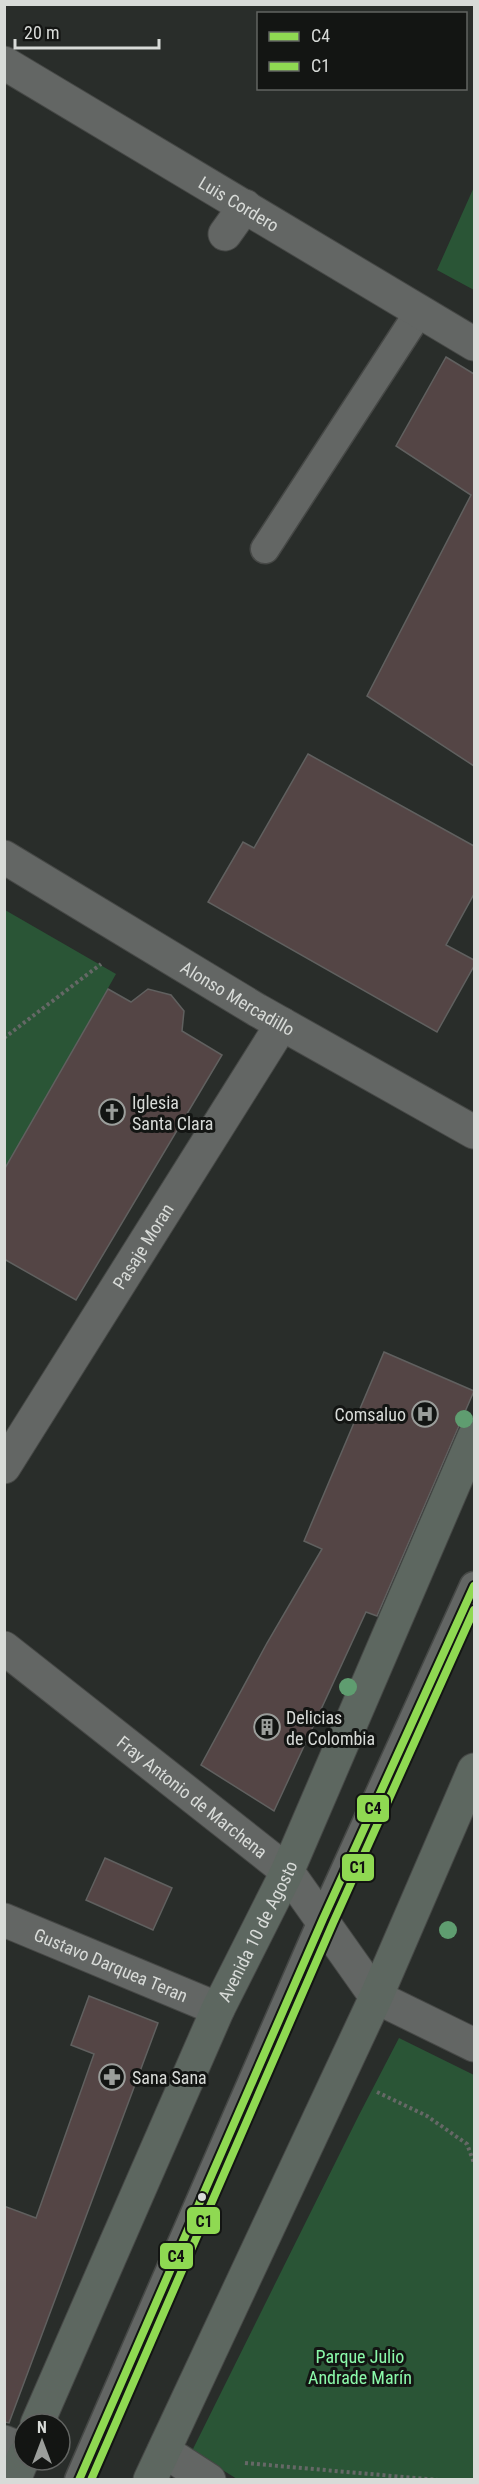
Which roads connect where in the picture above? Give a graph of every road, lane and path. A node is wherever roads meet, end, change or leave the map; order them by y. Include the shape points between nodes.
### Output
1 (4, 63) edge
2 (245, 206) junction
3 (225, 234) dead end
4 (418, 310) junction
5 (474, 344) edge
6 (265, 549) dead end
7 (4, 857) edge
8 (108, 960) dead end
9 (282, 1024) junction
10 (4, 1038) edge
11 (474, 1132) edge
12 (474, 1437) edge
13 (4, 1467) edge
14 (474, 1586) edge
15 (4, 1648) edge
16 (474, 1770) edge
17 (288, 1871) junction
18 (323, 1919) junction
19 (4, 1920) edge
20 (376, 1997) junction
21 (218, 2009) junction
22 (474, 2045) edge
23 (370, 2088) dead end
24 (474, 2163) edge
25 (43, 2412) edge
26 (157, 2465) edge
27 (205, 2477) edge
28 (79, 2480) edge
29 (438, 2480) edge

1 - 2 street, Luis Cordero
2 - 3 street
2 - 4 street, Luis Cordero
4 - 5 street, Luis Cordero
4 - 6 lane
7 - 9 street, Alonso Mercadillo
8 - 10 path
9 - 11 street, Alonso Mercadillo
9 - 13 street, Pasaje Moran
12 - 17 main road, Avenida 10 de Agosto
14 - 18 lane
15 - 17 street, Fray Antonio de Marchena
16 - 20 main road
17 - 18 street, Fray Antonio de Marchena
17 - 21 main road, Avenida 10 de Agosto
18 - 20 street, Fray Antonio de Marchena
18 - 28 lane
19 - 21 street, Gustavo Darquea Teran
20 - 22 street
20 - 26 main road
21 - 25 main road, Avenida 10 de Agosto
23 - 24 path via 427,2116 467,2144
26 - 27 street
27 - 29 path via 207,2459

